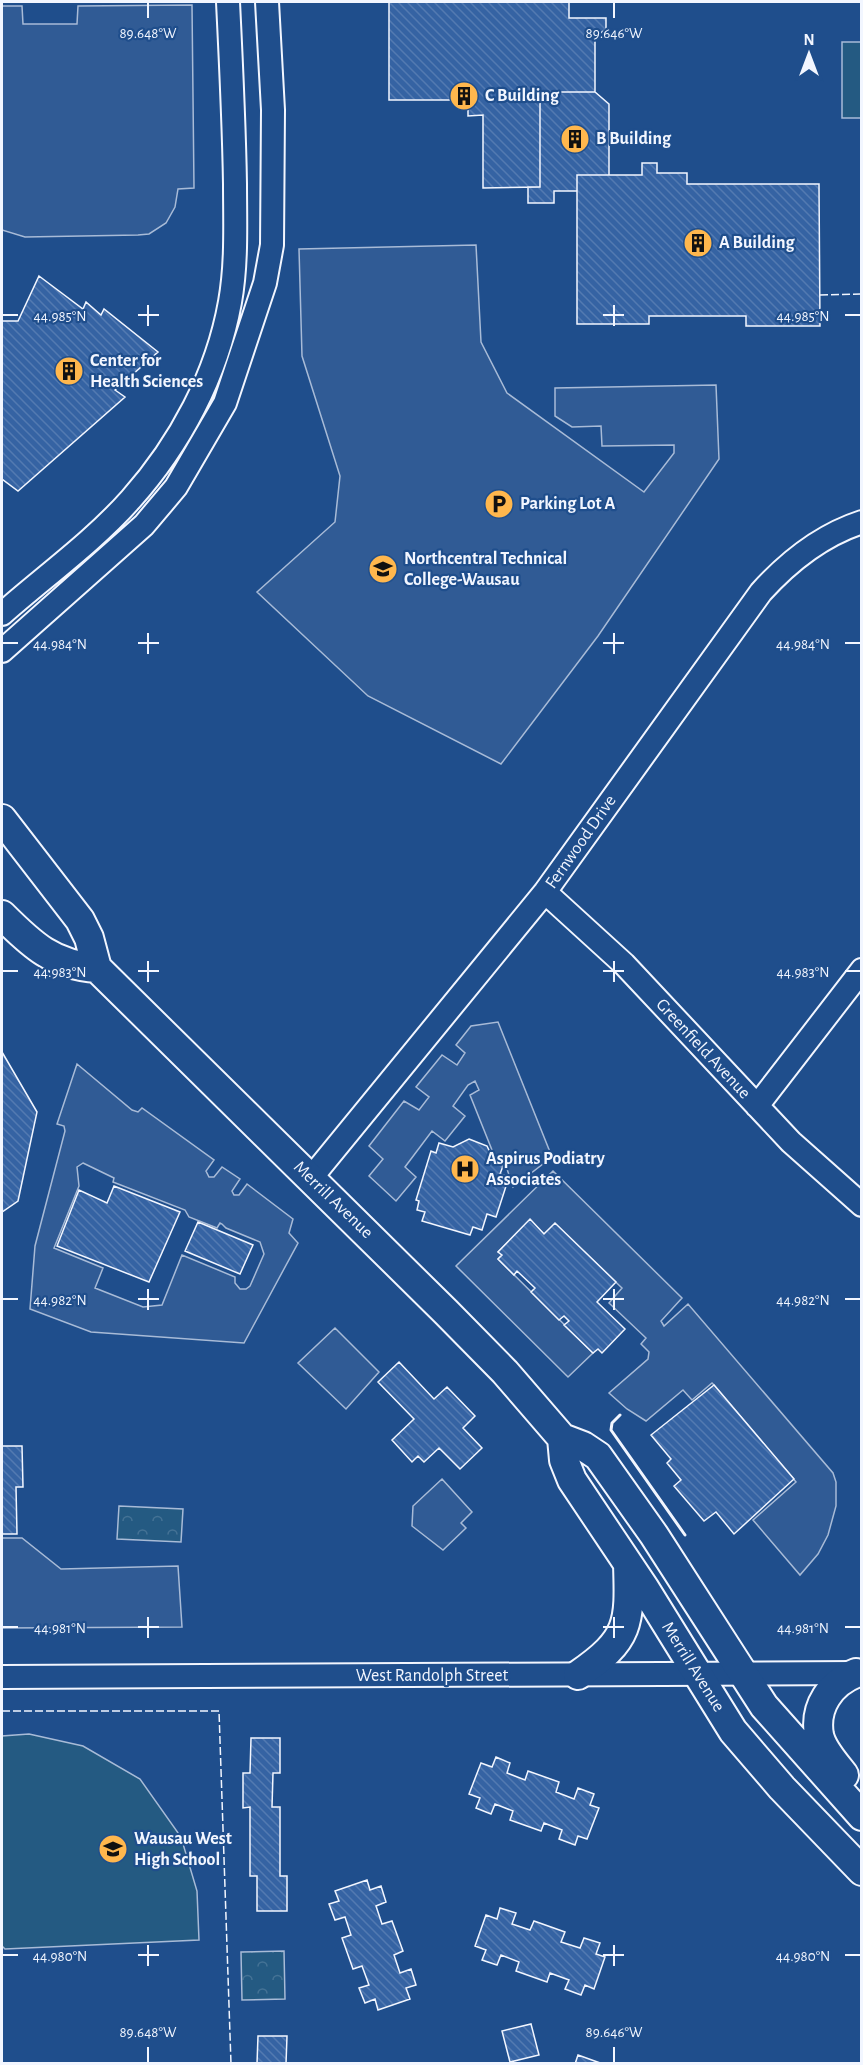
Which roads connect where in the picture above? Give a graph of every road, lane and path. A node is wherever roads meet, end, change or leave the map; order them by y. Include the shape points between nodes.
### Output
1 (228, 2) edge
2 (267, 2) edge
3 (861, 522) edge
4 (2, 614) edge
5 (2, 651) edge
6 (2, 819) edge
7 (2, 845) edge
8 (545, 892) junction
9 (2, 915) edge
10 (78, 916) junction
11 (97, 968) junction
12 (861, 970) edge
13 (757, 1106) junction
14 (310, 1178) junction
15 (861, 1205) edge
16 (562, 1438) junction
17 (628, 1564) junction
18 (741, 1672) junction
19 (696, 1673) junction
20 (859, 1673) edge
21 (578, 1675) junction
22 (2, 1677) edge
23 (861, 1808) edge
24 (861, 1816) edge
25 (861, 1871) edge

1 - 4 street via 234,119 234,259 229,309 207,378 171,447 132,498 109,523
2 - 5 street via 273,110 272,245 265,283 225,403 176,487 144,525
3 - 8 street, Fernwood Drive via 823,539 793,560 761,592
6 - 10 main road
7 - 10 main road
8 - 13 street, Greenfield Avenue via 624,964
8 - 14 street, Fernwood Drive
9 - 11 main road via 54,958
10 - 11 main road
11 - 14 main road, Merrill Avenue
12 - 13 street
13 - 15 street, Greenfield Avenue
14 - 16 main road, Merrill Avenue via 490,1357
16 - 17 main road, Merrill Avenue via 569,1475
16 - 18 main road, Merrill Avenue via 593,1452 612,1472
17 - 19 main road, Merrill Avenue
17 - 21 main road via 628,1608 622,1634 607,1653
18 - 19 street, West Randolph Street
18 - 20 street, West Randolph Street
18 - 24 main road, Merrill Avenue via 764,1706
19 - 21 street, West Randolph Street
19 - 25 main road, Merrill Avenue via 733,1731
20 - 23 main road via 842,1678 831,1688 820,1712 819,1735
21 - 22 street, West Randolph Street

